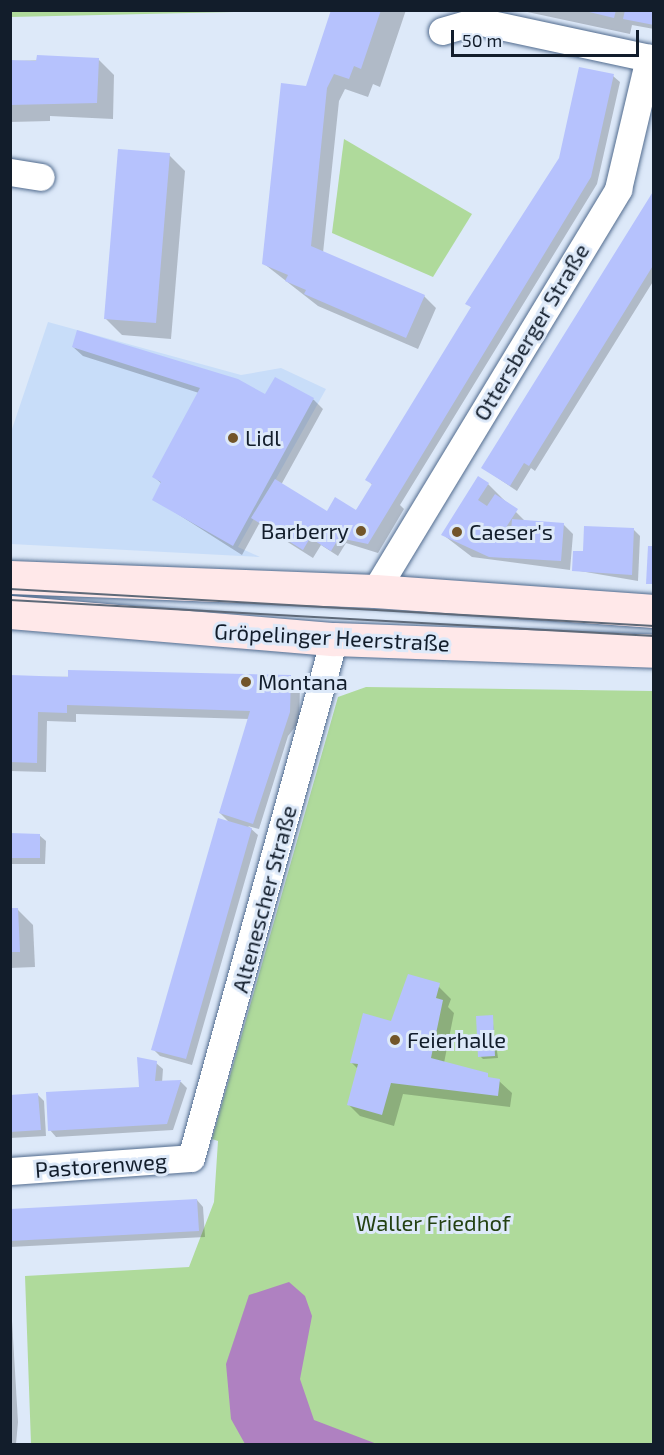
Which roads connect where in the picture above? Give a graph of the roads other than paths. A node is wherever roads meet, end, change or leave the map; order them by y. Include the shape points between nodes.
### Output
1 (442, 31) dead end
2 (651, 58) edge
3 (10, 172) edge
4 (41, 177) dead end
5 (10, 577) edge
6 (375, 591) junction
7 (654, 610) edge
8 (10, 612) edge
9 (334, 639) junction
10 (654, 651) edge
11 (191, 1158) joint
12 (10, 1171) edge

1 - 2 street via 477,21
2 - 6 street, Ottersberger Straße via 618,189
3 - 4 street
5 - 6 main road, Gröpelinger Heerstraße
6 - 7 main road, Gröpelinger Heerstraße
8 - 9 main road, Gröpelinger Heerstraße
9 - 10 main road, Gröpelinger Heerstraße
9 - 11 street, Altenescher Straße
11 - 12 street, Pastorenweg

